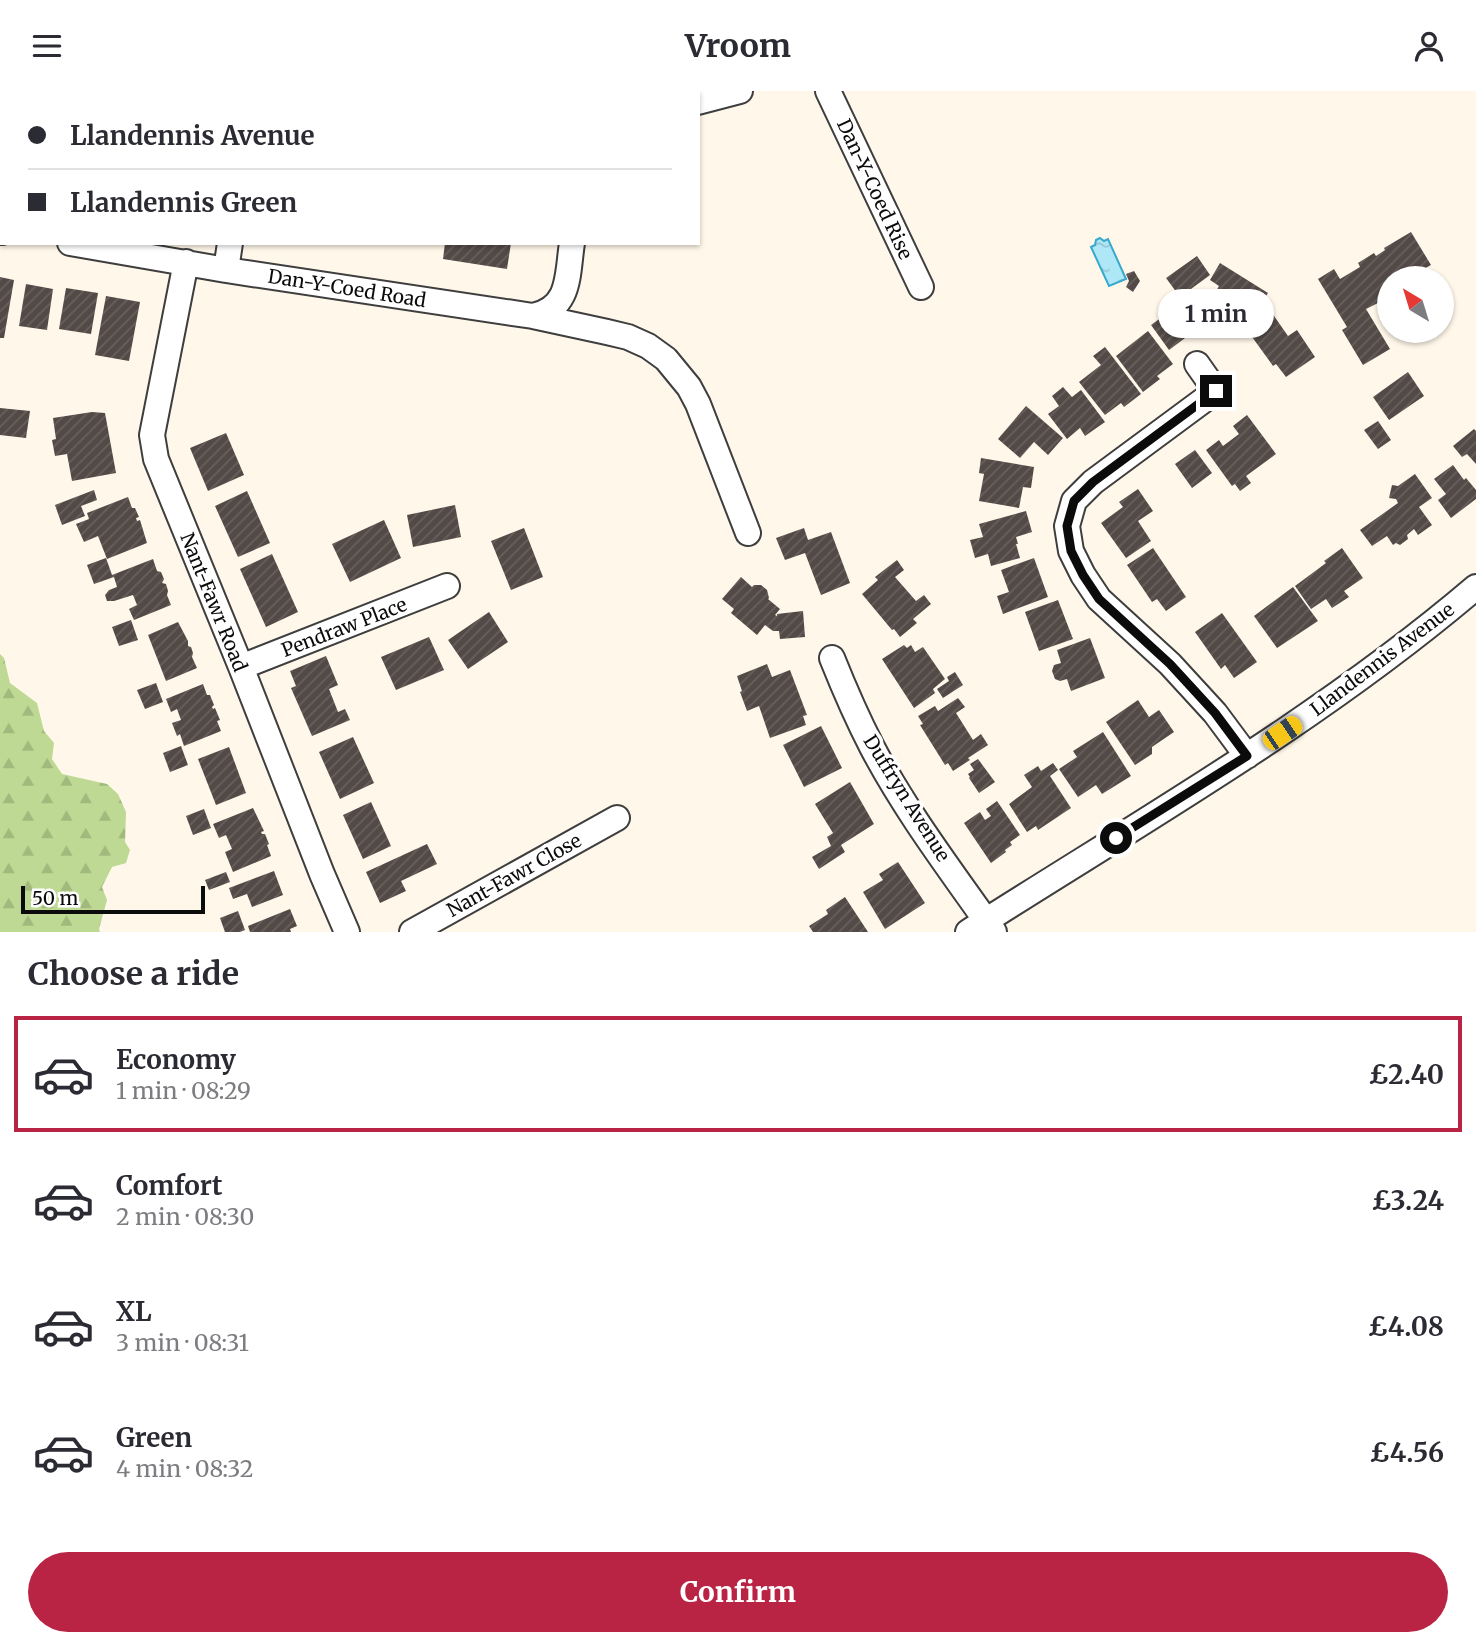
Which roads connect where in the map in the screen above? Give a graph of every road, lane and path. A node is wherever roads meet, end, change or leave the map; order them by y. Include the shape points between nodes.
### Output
1 (740, 91) edge
2 (828, 91) edge
3 (700, 101) edge
4 (82, 245) edge
5 (230, 245) edge
6 (572, 245) edge
7 (186, 262) junction
8 (226, 270) junction
9 (921, 287) dead end
10 (533, 316) junction
11 (1197, 363) dead end
12 (748, 533) dead end
13 (447, 586) dead end
14 (1476, 587) edge
15 (832, 658) dead end
16 (241, 667) junction
17 (1247, 756) junction
18 (617, 818) dead end
19 (982, 928) edge
20 (347, 932) edge
21 (412, 932) edge

1 - 3 street
2 - 9 street, Dan-Y-Coed Rise
4 - 7 street, Dan-Y-Coed Road
5 - 8 street
6 - 10 street via 562,297 547,313
7 - 8 street, Dan-Y-Coed Road
7 - 16 street, Nant-Fawr Road via 153,447
8 - 10 street, Dan-Y-Coed Road
10 - 12 street, Dan-Y-Coed Road via 628,337 666,359 698,404
11 - 17 street via 1216,391 1093,482 1074,501 1067,526 1071,551 1099,599 1170,664
13 - 16 street, Pendraw Place
14 - 17 street, Llandennis Avenue via 1390,656
15 - 19 street, Duffryn Avenue via 871,746
16 - 20 street, Nant-Fawr Road
17 - 19 street, Llandennis Avenue
18 - 21 street, Nant-Fawr Close

